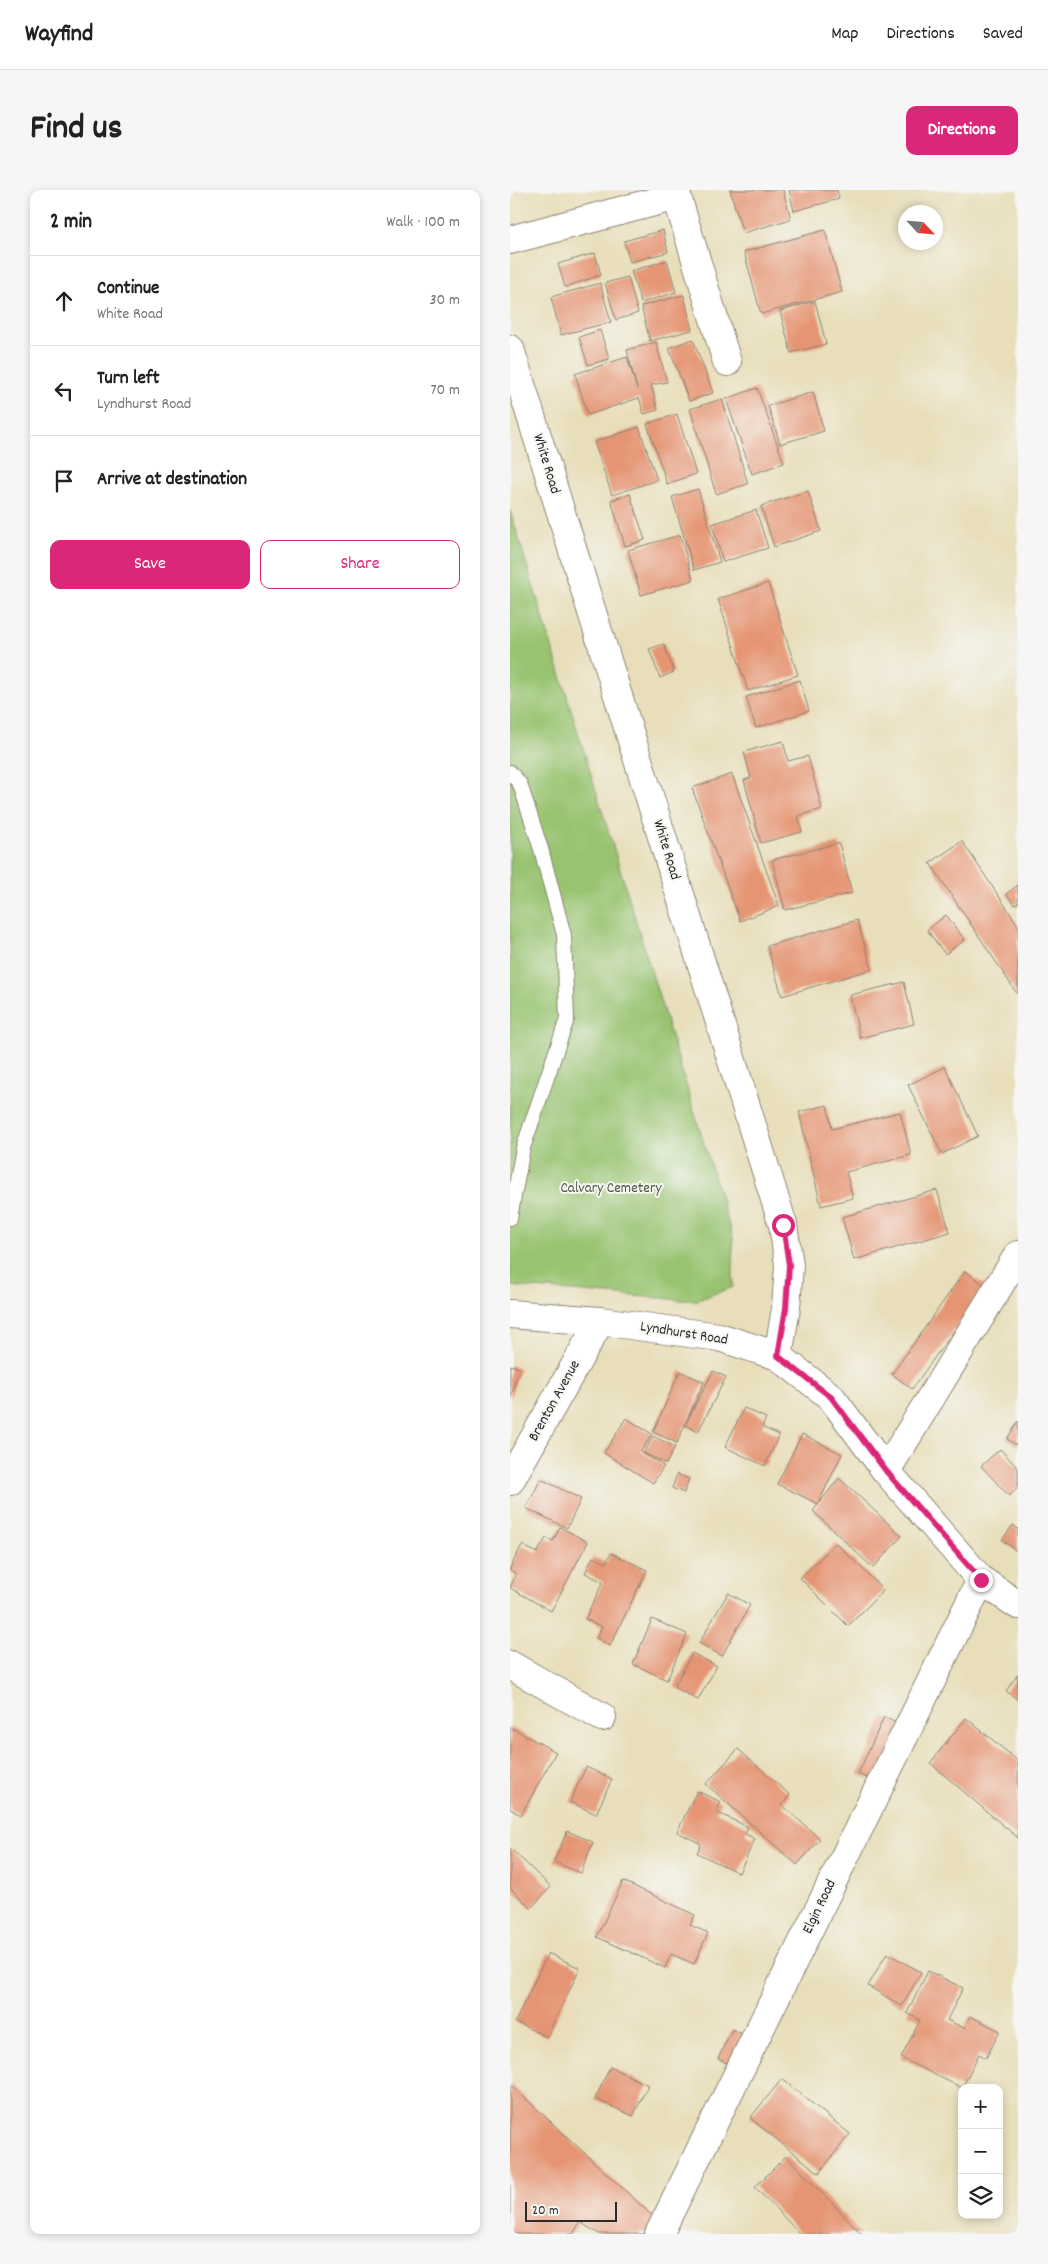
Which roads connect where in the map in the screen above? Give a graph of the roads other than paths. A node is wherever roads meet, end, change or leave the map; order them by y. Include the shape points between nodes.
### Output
1 (676, 193) edge
2 (510, 240) edge
3 (510, 349) edge
4 (727, 362) dead end
5 (510, 772) edge
6 (510, 1218) edge
7 (1018, 1255) edge
8 (510, 1314) edge
9 (600, 1321) junction
10 (778, 1356) junction
11 (886, 1471) junction
12 (510, 1481) edge
13 (981, 1580) junction
14 (1018, 1605) edge
15 (510, 1665) edge
16 (602, 1717) dead end
17 (659, 2234) edge

1 - 2 street
1 - 4 street
3 - 10 street, White Road via 783,1225 789,1265
5 - 6 lane via 520,784 564,934 567,1019 523,1148
7 - 11 street
8 - 9 street, Lyndhurst Road
9 - 10 street, Lyndhurst Road via 719,1337
9 - 12 street, Brenton Avenue
10 - 11 street, Lyndhurst Road via 831,1397
11 - 13 street, Lyndhurst Road
13 - 14 street, Lyndhurst Road
13 - 17 street, Elgin Road
15 - 16 street

